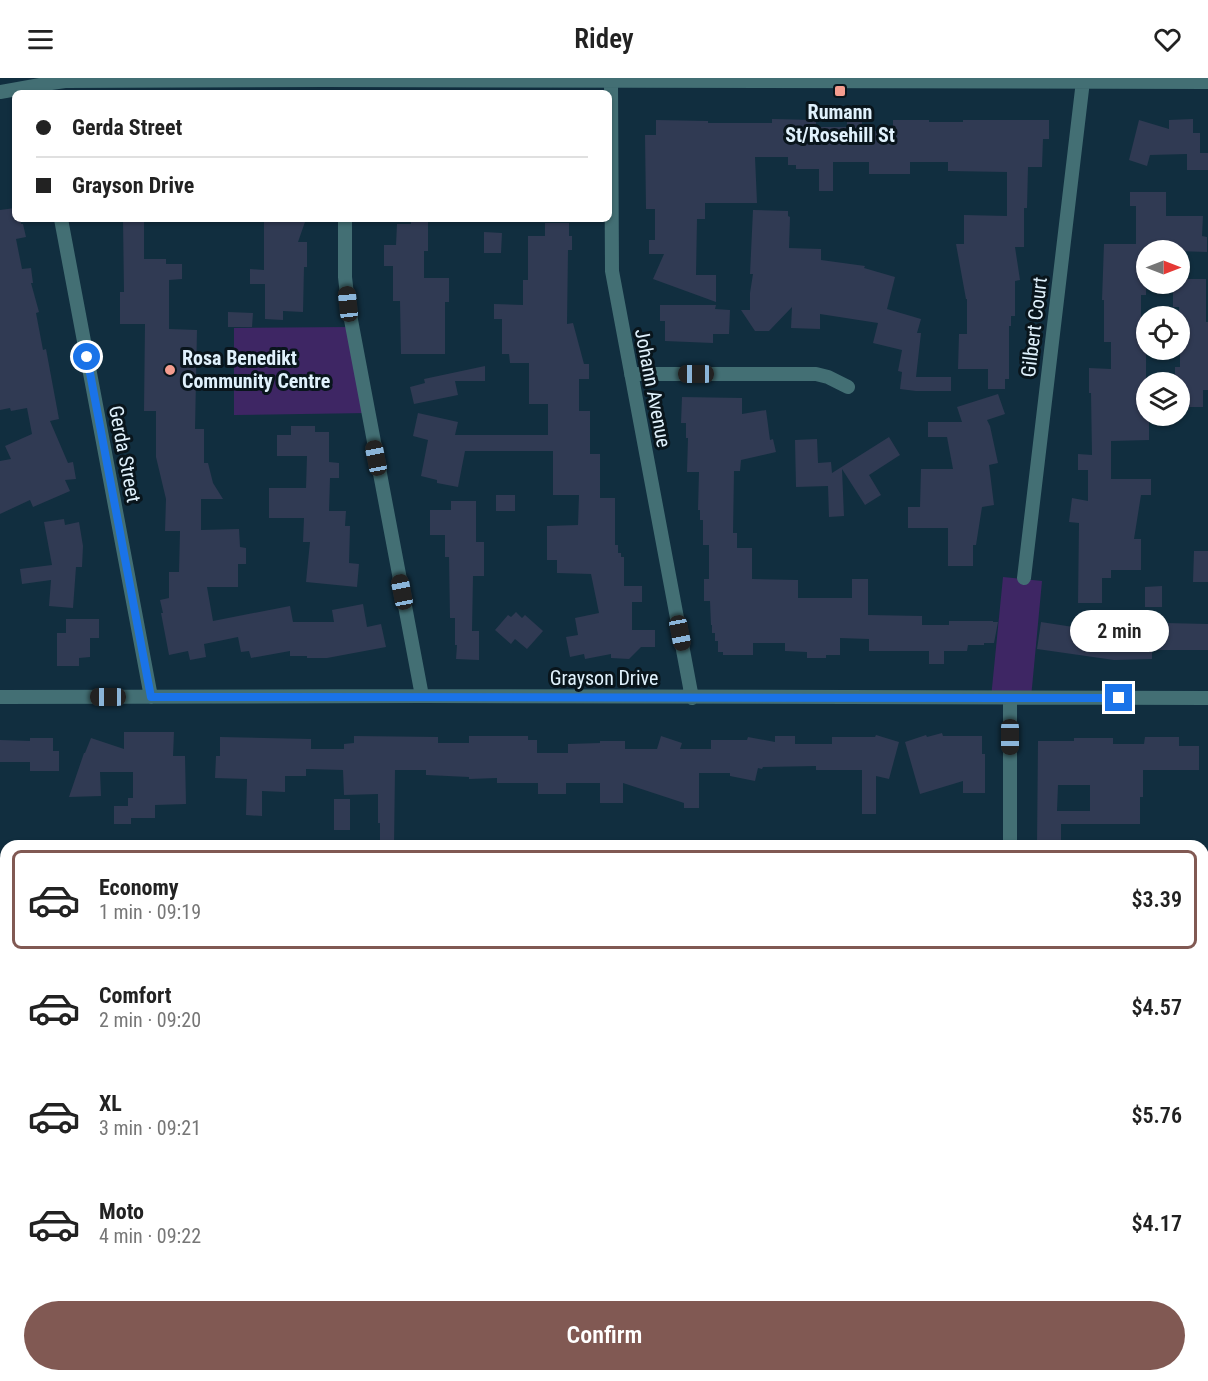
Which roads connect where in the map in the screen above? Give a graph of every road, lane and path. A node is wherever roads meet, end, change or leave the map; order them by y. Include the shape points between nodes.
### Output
1 (344, 79) edge
2 (959, 79) edge
3 (606, 80) edge
4 (1083, 81) junction
5 (1208, 82) edge
6 (37, 89) edge
7 (62, 222) edge
8 (345, 222) edge
9 (610, 222) edge
10 (631, 374) junction
11 (848, 387) dead end
12 (1024, 578) dead end
13 (422, 696) junction
14 (0, 697) edge
15 (151, 697) junction
16 (692, 698) junction
17 (1010, 698) junction
18 (1208, 698) edge
19 (1010, 840) edge

1 - 3 street
1 - 6 street via 65,81
2 - 3 street
2 - 4 street
4 - 5 street
4 - 12 street, Gilbert Court
7 - 15 street, Gerda Street
8 - 13 street via 349,314
9 - 10 street, Johann Avenue via 615,291
10 - 11 street via 816,374
10 - 16 street, Johann Avenue
13 - 15 street, Grayson Drive
13 - 16 street, Grayson Drive
14 - 15 street, Grayson Drive
16 - 17 street, Grayson Drive
17 - 18 street, Grayson Drive
17 - 19 street

